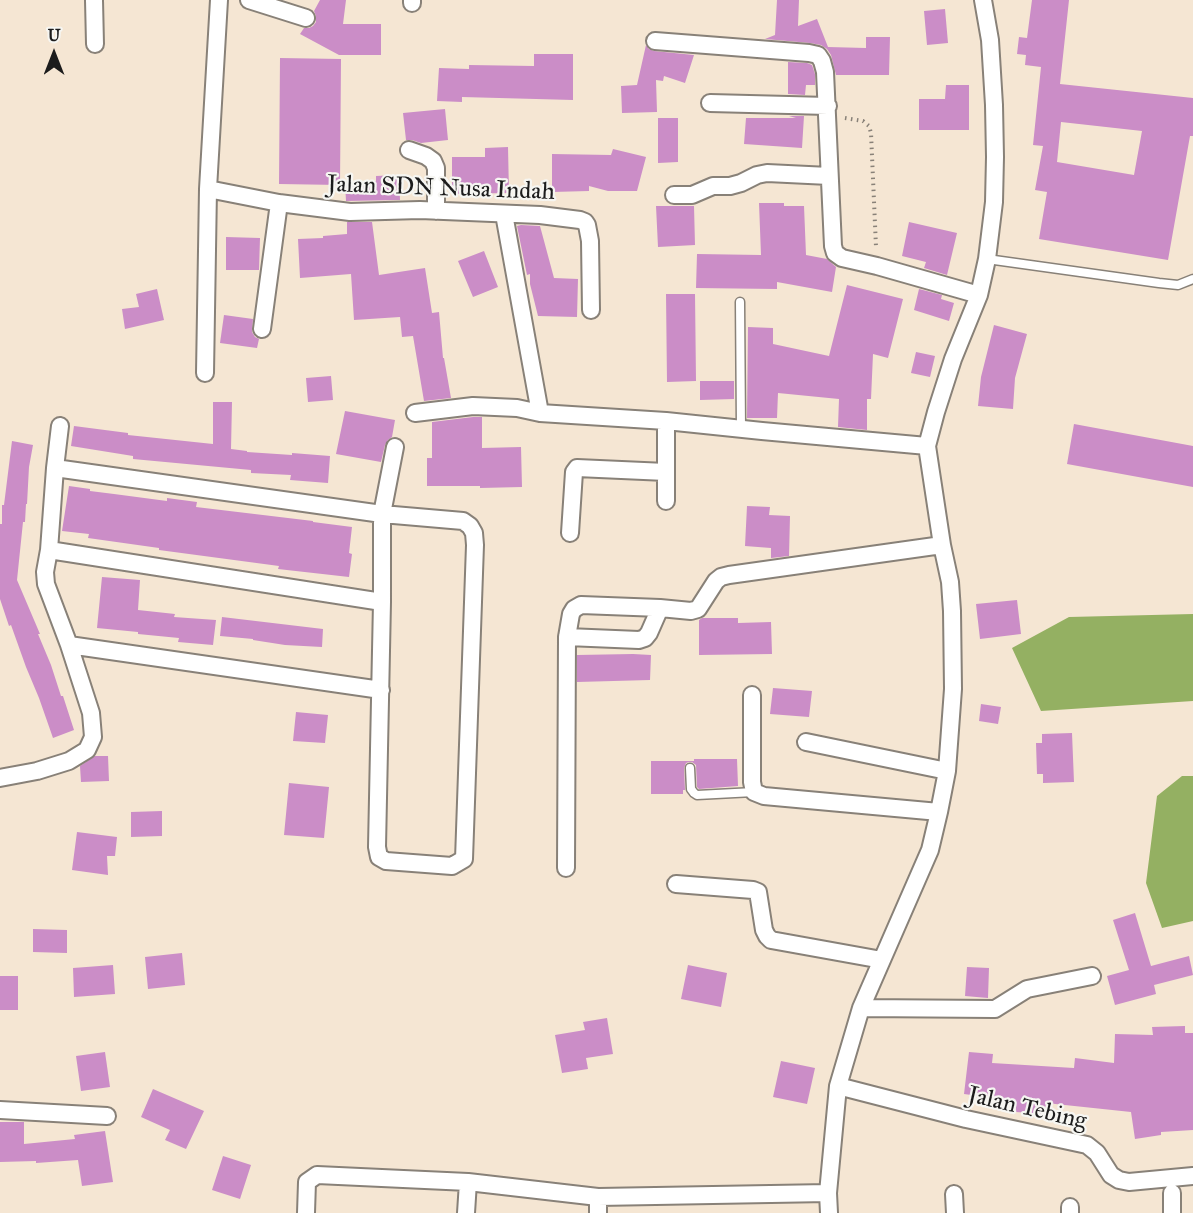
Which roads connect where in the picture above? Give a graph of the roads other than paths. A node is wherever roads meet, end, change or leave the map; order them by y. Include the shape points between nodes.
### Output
1 (94, 0) edge
2 (219, 0) edge
3 (249, 0) edge
4 (983, 0) edge
5 (306, 18) dead end
6 (655, 41) dead end
7 (95, 44) dead end
8 (710, 103) dead end
9 (828, 111) junction
10 (409, 150) dead end
11 (829, 176) junction
12 (208, 189) junction
13 (674, 195) dead end
14 (279, 203) junction
15 (436, 211) junction
16 (504, 214) junction
17 (987, 259) junction
18 (1193, 279) edge
19 (979, 295) junction
20 (740, 302) dead end
21 (591, 310) dead end
22 (262, 329) dead end
23 (205, 373) dead end
24 (540, 412) junction
25 (415, 413) dead end
26 (666, 421) junction
27 (60, 426) dead end
28 (741, 429) junction
29 (927, 446) junction
30 (395, 447) dead end
31 (55, 468) junction
32 (666, 472) junction
33 (666, 501) dead end
34 (382, 514) junction
35 (570, 533) dead end
36 (942, 545) junction
37 (49, 550) junction
38 (382, 602) junction
39 (660, 608) junction
40 (567, 637) junction
41 (69, 645) junction
42 (381, 690) junction
43 (752, 695) dead end
44 (806, 742) dead end
45 (690, 768) dead end
46 (947, 771) junction
47 (0, 778) edge
48 (754, 792) junction
49 (939, 812) junction
50 (566, 868) dead end
51 (676, 884) dead end
52 (882, 960) junction
53 (1092, 976) dead end
54 (861, 1008) junction
55 (838, 1086) junction
56 (0, 1110) edge
57 (107, 1116) dead end
58 (1193, 1176) edge
59 (468, 1182) junction
60 (828, 1193) junction
61 (1172, 1193) dead end
62 (954, 1194) dead end
63 (598, 1205) edge
64 (306, 1213) edge
65 (466, 1213) edge
66 (829, 1213) edge
67 (955, 1213) edge
68 (1172, 1213) edge

1 - 7 street
2 - 12 street
3 - 5 street
4 - 17 street via 990,40 995,157
6 - 9 street via 818,56 825,72
8 - 9 street
9 - 11 street
10 - 15 street via 433,161
11 - 13 street via 767,173 692,195
11 - 19 street via 835,253
12 - 14 street, Jalan SDN Nusa Indah
12 - 23 street
14 - 15 street, Jalan SDN Nusa Indah via 350,212
14 - 22 street
15 - 16 street, Jalan SDN Nusa Indah
16 - 21 street, Jalan SDN Nusa Indah via 585,222 590,241
16 - 24 street
17 - 18 lane via 1178,285
17 - 19 street
19 - 29 street via 953,359
20 - 28 lane
24 - 25 street via 473,406
24 - 26 street
26 - 28 street
26 - 32 street
27 - 31 street
28 - 29 street
29 - 36 street
30 - 34 street
31 - 34 street
31 - 37 street
32 - 33 street
32 - 35 street via 577,468
34 - 38 street
34 - 42 street via 463,521 474,533 464,859 452,866 379,858
36 - 39 street via 729,574 716,581 698,609
36 - 46 street via 950,582 952,622 953,689
37 - 38 street
37 - 41 street via 46,584
38 - 42 street
39 - 40 street via 649,633 639,640
39 - 40 street via 581,605 571,614
40 - 50 street
41 - 42 street
41 - 47 street via 92,720 93,736 87,750 69,761
43 - 48 street
44 - 46 street
45 - 48 lane via 691,789 697,795
46 - 49 street
48 - 49 street
49 - 52 street via 930,850
51 - 52 street via 753,890 758,892 764,930 771,940
52 - 54 street
53 - 54 street via 1027,989 995,1009
54 - 55 street
55 - 58 street, Jalan Tebing via 1087,1146 1119,1180
55 - 60 street
56 - 57 street
59 - 63 street
59 - 64 street via 317,1175 307,1182
59 - 65 street
60 - 63 street
60 - 66 street
61 - 68 street
62 - 67 street

